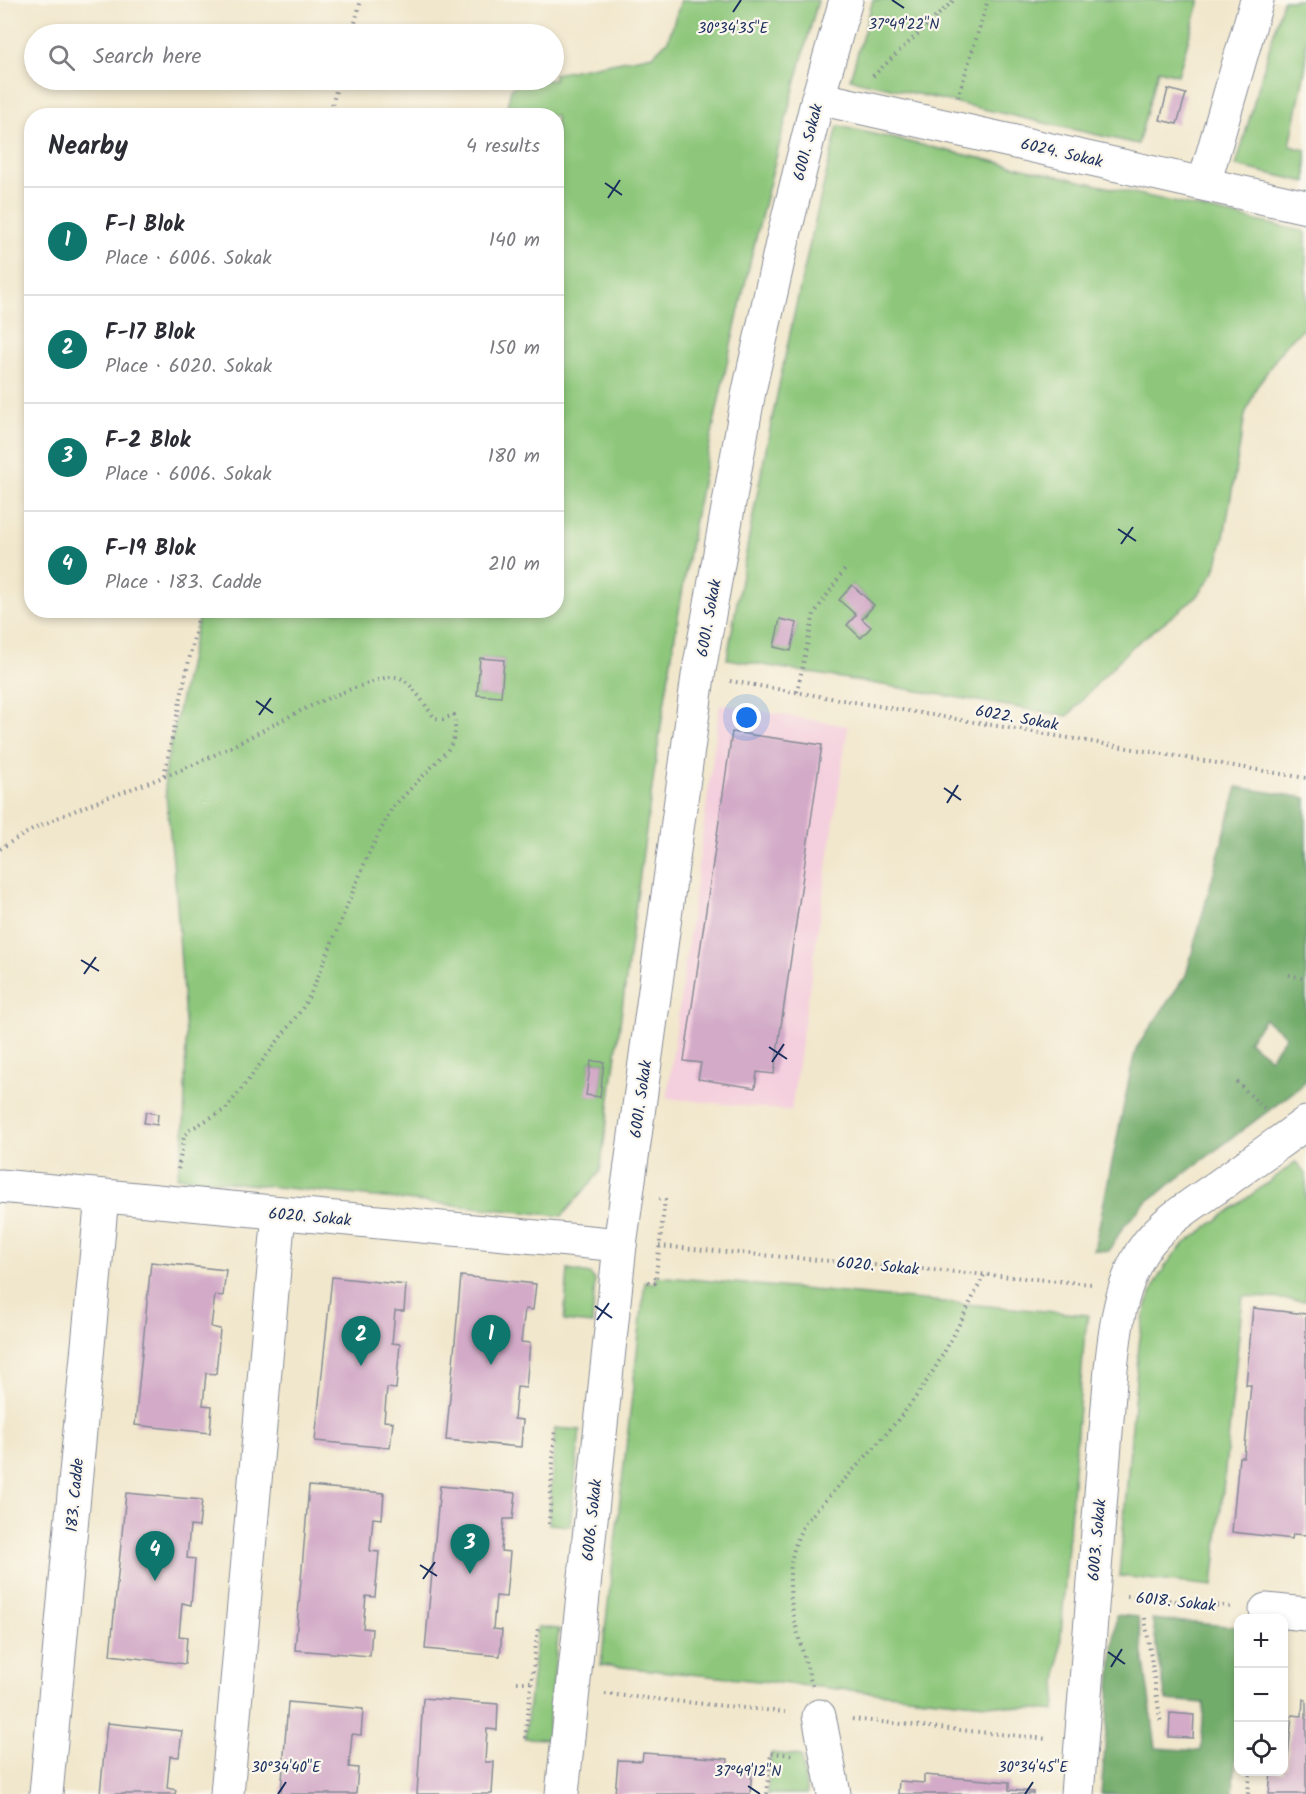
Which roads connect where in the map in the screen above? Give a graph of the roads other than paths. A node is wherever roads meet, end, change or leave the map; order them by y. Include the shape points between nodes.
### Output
1 (846, 0) edge
2 (1257, 0) edge
3 (818, 98) junction
4 (1204, 184) junction
5 (1306, 207) edge
6 (1303, 1132) edge
7 (0, 1186) edge
8 (102, 1196) junction
9 (279, 1213) junction
10 (621, 1245) junction
11 (1266, 1610) road end
12 (1306, 1614) edge
13 (819, 1716) road end
14 (46, 1794) edge
15 (227, 1794) edge
16 (562, 1794) edge
17 (834, 1794) edge
18 (1077, 1794) edge

1 - 3 street, 6001. Sokak
2 - 4 street
3 - 4 street, 6024. Sokak
3 - 10 street, 6001. Sokak via 750,391 698,676
4 - 5 street, 6024. Sokak
6 - 18 street, 6003. Sokak via 1164,1226 1111,1286 1117,1316
7 - 8 street, 6020. Sokak
8 - 9 street, 6020. Sokak
8 - 14 street, 183. Cadde
9 - 10 street, 6020. Sokak
9 - 15 street
10 - 16 street, 6006. Sokak
11 - 12 street
13 - 17 street

